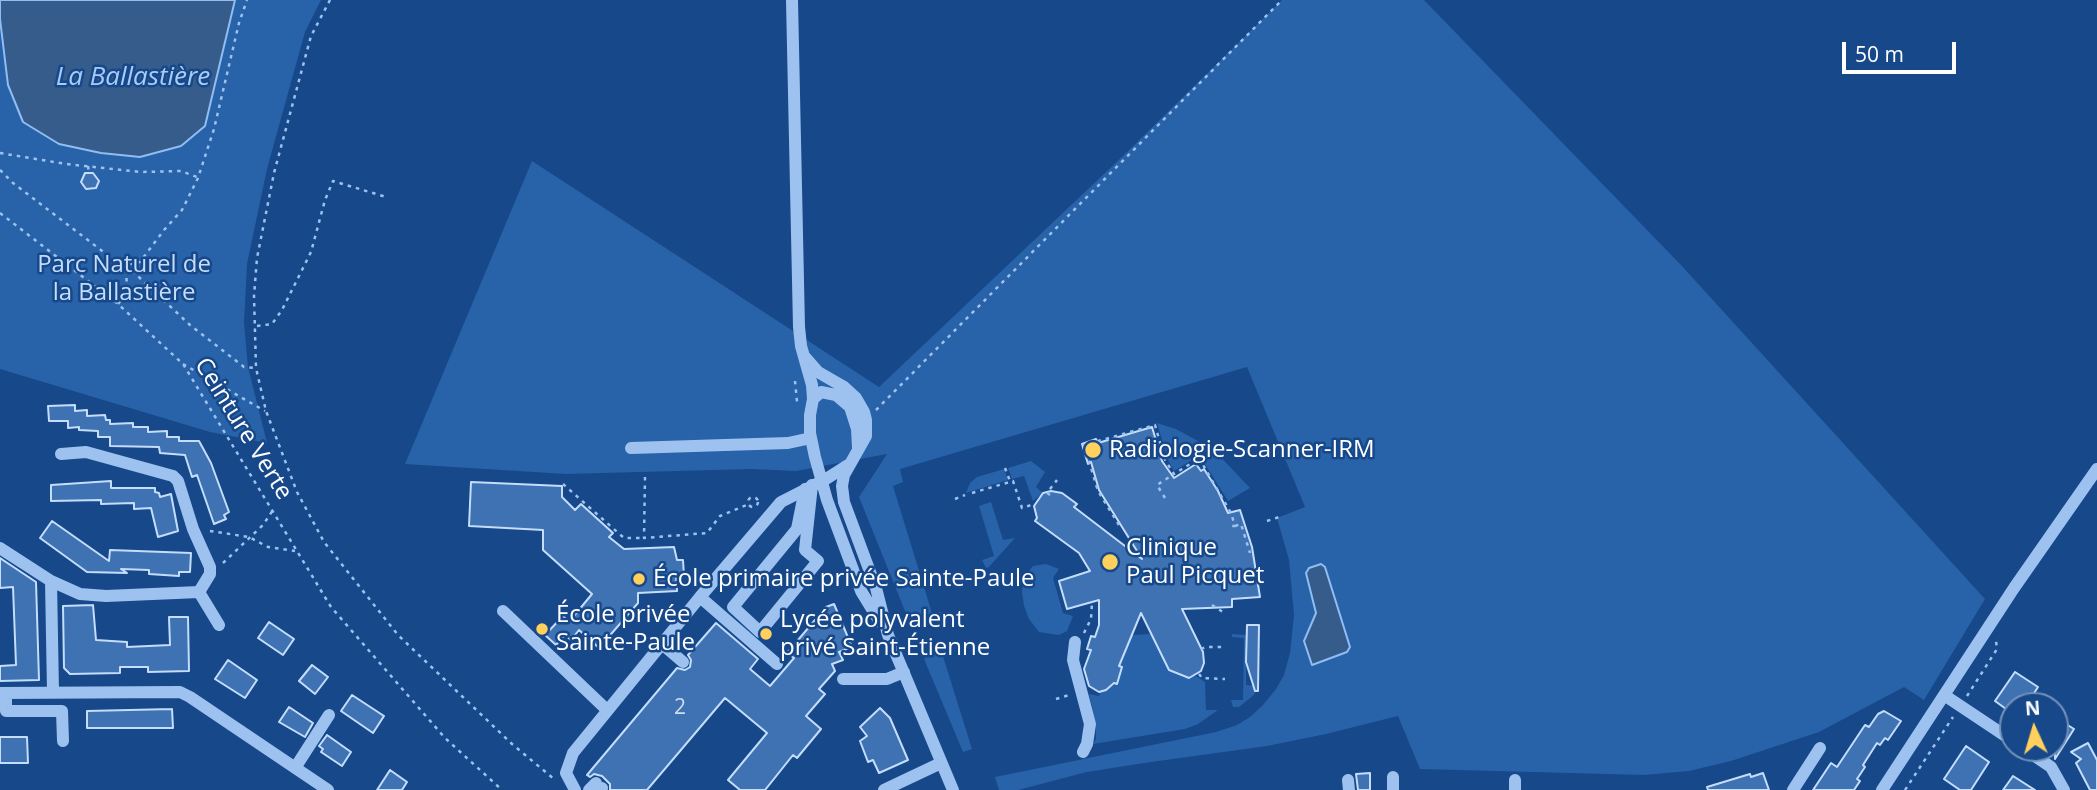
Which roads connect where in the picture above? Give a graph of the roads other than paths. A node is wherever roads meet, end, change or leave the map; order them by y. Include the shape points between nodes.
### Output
1 (792, 0) edge
2 (804, 356) junction
3 (813, 399) junction
4 (811, 438) junction
5 (631, 448) dead end
6 (858, 450) junction
7 (61, 454) dead end
8 (849, 465) junction
9 (2097, 469) edge
10 (813, 485) junction
11 (0, 548) edge
12 (51, 581) junction
13 (199, 592) junction
14 (700, 597) junction
15 (503, 611) dead end
16 (219, 625) dead end
17 (888, 635) junction
18 (1078, 639) road end
19 (662, 643) junction
20 (683, 662) dead end
21 (777, 664) dead end
22 (904, 671) junction
23 (843, 679) dead end
24 (53, 692) junction
25 (3, 693) edge
26 (1944, 695) junction
27 (607, 710) junction
28 (329, 715) dead end
29 (1999, 732) edge
30 (63, 741) dead end
31 (1820, 748) dead end
32 (1083, 752) dead end
33 (2044, 762) edge
34 (941, 763) junction
35 (295, 768) junction
36 (312, 785) edge
37 (328, 790) edge
38 (575, 790) edge
39 (884, 790) edge
40 (953, 790) edge
41 (1793, 790) edge
42 (1882, 790) edge
43 (2064, 790) edge

1 - 2 street via 799,327
2 - 3 street
2 - 6 street via 861,405 866,436
3 - 4 street
3 - 6 street via 828,391 850,407
4 - 5 street via 788,443
4 - 10 street
6 - 8 street
7 - 13 street via 86,452 173,476 210,567
8 - 10 street
8 - 17 street via 842,486 848,516 876,588
9 - 26 street
10 - 10 street via 797,529 733,607 760,632 818,561 805,550
10 - 14 street via 781,502
10 - 17 street via 860,591
11 - 12 street
12 - 13 street via 87,595
12 - 24 street
13 - 16 street
14 - 19 street
14 - 21 street
15 - 27 street
17 - 22 street
18 - 32 street via 1073,660 1090,723
19 - 20 street
19 - 27 street
22 - 23 street via 887,679
22 - 34 street
24 - 25 street
24 - 35 street via 180,692
25 - 30 street via 6,711 62,710
26 - 29 street
26 - 42 street
27 - 38 street via 573,752 566,773
28 - 35 street
31 - 41 street
33 - 43 street
34 - 39 street
34 - 40 street
35 - 36 street
36 - 37 street

